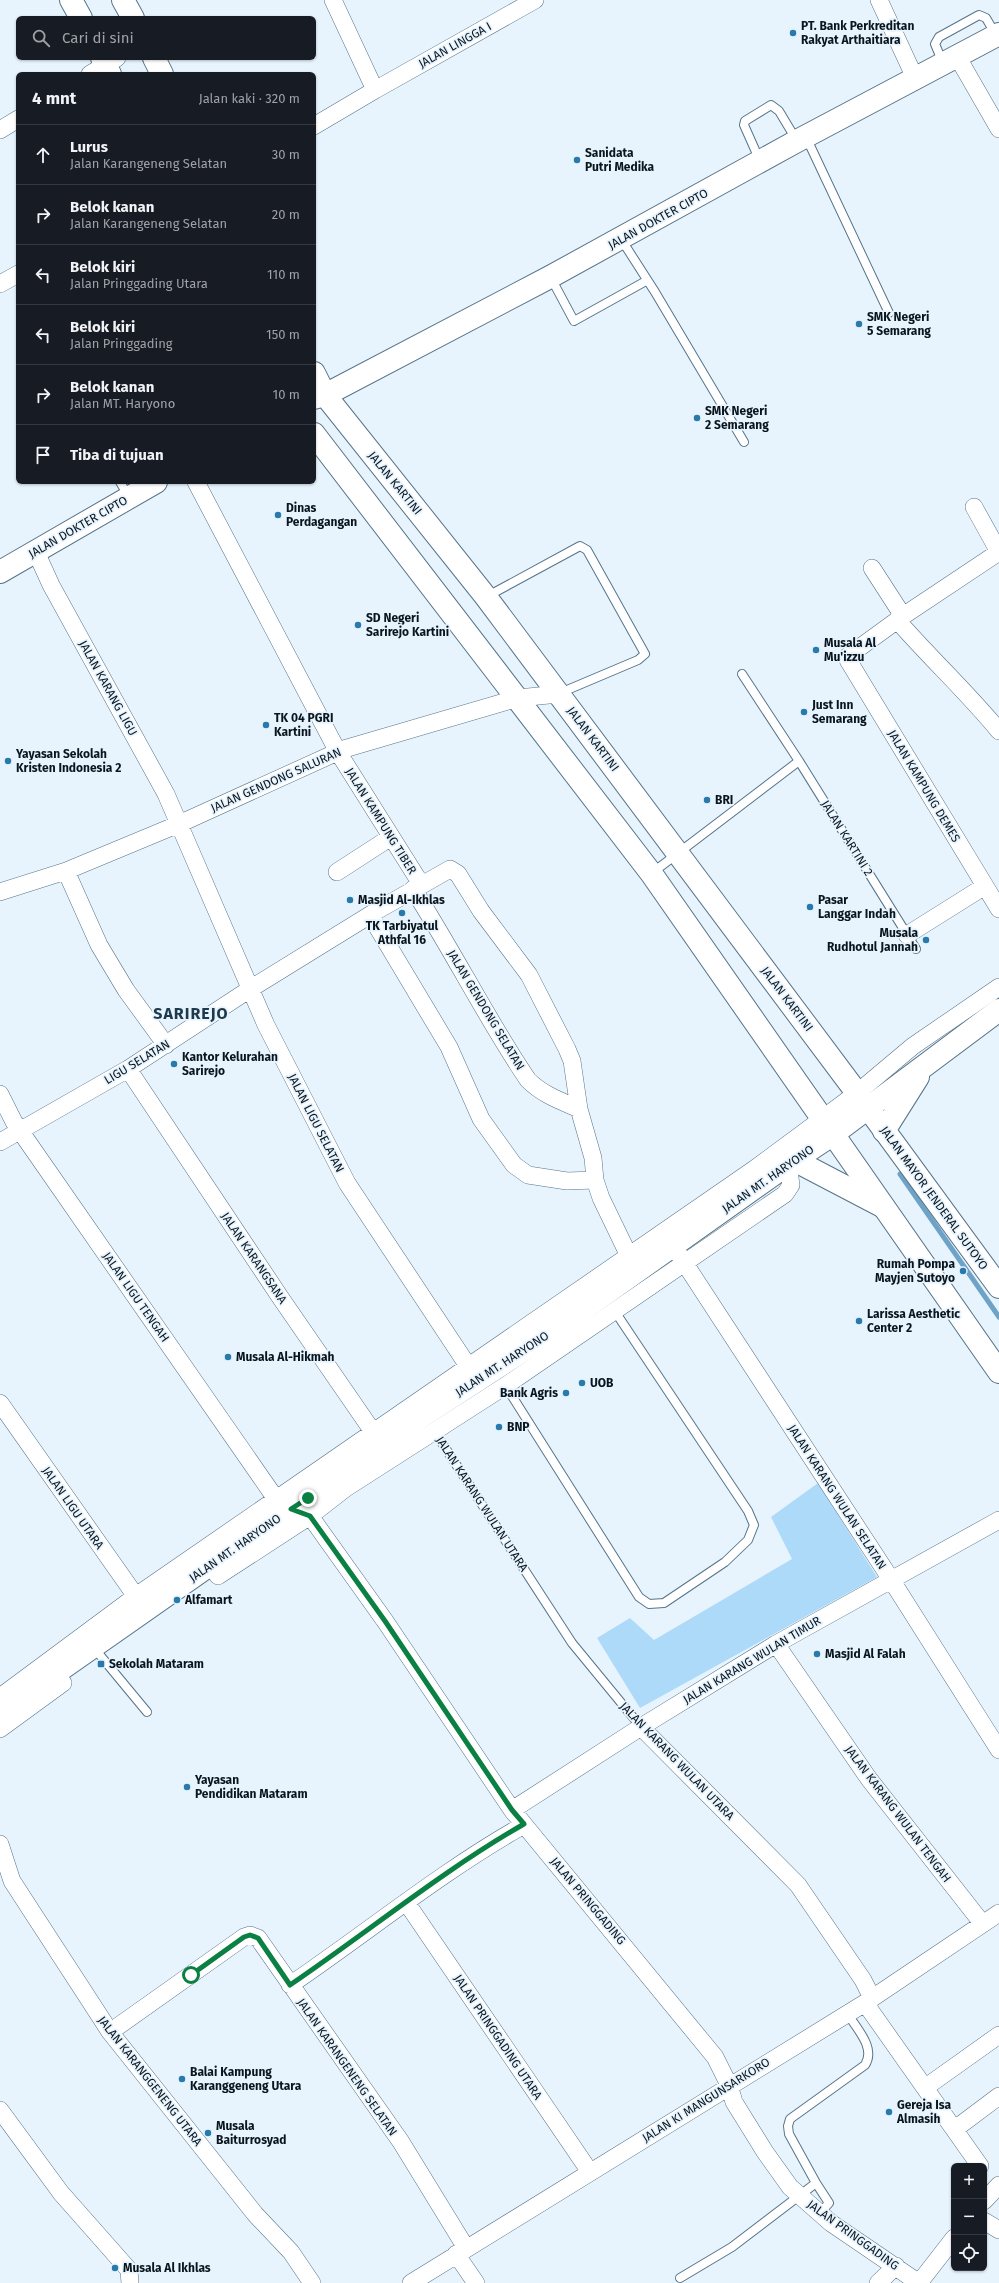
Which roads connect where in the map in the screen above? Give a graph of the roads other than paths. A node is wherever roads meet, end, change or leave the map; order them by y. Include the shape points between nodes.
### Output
1 (72, 0) edge
2 (123, 0) edge
3 (333, 0) edge
4 (535, 0) edge
5 (879, 0) edge
6 (80, 16) edge
7 (132, 16) edge
8 (998, 35) edge
9 (950, 59) junction
10 (155, 60) edge
11 (161, 72) edge
12 (915, 78) junction
13 (375, 90) junction
14 (16, 120) edge
15 (316, 125) edge
16 (1, 127) edge
17 (999, 129) edge
18 (801, 139) junction
19 (761, 162) junction
20 (621, 239) junction
21 (16, 275) edge
22 (550, 277) junction
23 (646, 281) junction
24 (0, 284) edge
25 (889, 313) dead end
26 (316, 381) edge
27 (320, 397) edge
28 (316, 437) edge
29 (744, 442) dead end
30 (148, 484) edge
31 (197, 484) edge
32 (125, 490) edge
33 (974, 507) dead end
34 (36, 552) junction
35 (999, 552) edge
36 (872, 568) dead end
37 (0, 572) edge
38 (486, 597) junction
39 (900, 618) junction
40 (742, 674) dead end
41 (559, 694) junction
42 (518, 698) junction
43 (999, 732) edge
44 (338, 752) junction
45 (799, 761) junction
46 (175, 815) junction
47 (391, 837) junction
48 (678, 852) junction
49 (66, 870) junction
50 (338, 872) dead end
51 (651, 873) junction
52 (417, 886) junction
53 (985, 886) junction
54 (0, 892) edge
55 (999, 909) edge
56 (370, 914) junction
57 (911, 942) joint
58 (999, 987) edge
59 (250, 989) junction
60 (999, 1010) edge
61 (973, 1016) junction
62 (166, 1045) junction
63 (926, 1064) junction
64 (128, 1070) junction
65 (0, 1094) edge
66 (863, 1101) junction
67 (579, 1109) junction
68 (827, 1127) junction
69 (20, 1130) junction
70 (884, 1131) junction
71 (0, 1142) edge
72 (791, 1162) junction
73 (595, 1180) junction
74 (882, 1206) junction
75 (678, 1254) junction
76 (634, 1262) junction
77 (999, 1287) edge
78 (604, 1295) junction
79 (999, 1372) edge
80 (491, 1376) junction
81 (0, 1403) edge
82 (430, 1424) junction
83 (378, 1438) junction
84 (342, 1482) junction
85 (292, 1508) junction
86 (999, 1520) edge
87 (225, 1545) junction
88 (215, 1571) junction
89 (892, 1580) junction
90 (137, 1616) junction
91 (97, 1638) junction
92 (776, 1644) junction
93 (60, 1678) junction
94 (0, 1696) edge
95 (0, 1712) edge
96 (147, 1712) dead end
97 (641, 1727) junction
98 (0, 1729) edge
99 (999, 1750) edge
100 (512, 1810) junction
101 (524, 1824) junction
102 (0, 1844) edge
103 (406, 1902) junction
104 (999, 1913) edge
105 (982, 1923) junction
106 (290, 1985) junction
107 (870, 2005) junction
108 (851, 2020) junction
109 (110, 2032) junction
110 (999, 2035) edge
111 (729, 2085) junction
112 (926, 2087) junction
113 (999, 2096) edge
114 (0, 2110) edge
115 (954, 2129) junction
116 (978, 2163) edge
117 (590, 2172) junction
118 (987, 2174) edge
119 (816, 2183) junction
120 (997, 2186) edge
121 (800, 2197) junction
122 (986, 2199) edge
123 (820, 2213) junction
124 (987, 2223) edge
125 (999, 2230) edge
126 (951, 2242) edge
127 (461, 2251) junction
128 (896, 2266) junction
129 (680, 2278) dead end
130 (473, 2279) edge
131 (130, 2283) edge
132 (312, 2283) edge
133 (411, 2283) edge
134 (878, 2283) edge
135 (919, 2283) edge

1 - 6 main road
2 - 7 main road
3 - 13 street
4 - 13 street, JALAN LINGGA I
5 - 12 street
8 - 9 main road, JALAN DOKTER CIPTO
9 - 12 main road, JALAN DOKTER CIPTO
9 - 17 street
10 - 11 main road
12 - 18 main road, JALAN DOKTER CIPTO
13 - 15 street, JALAN LINGGA I
14 - 16 street
18 - 19 main road, JALAN DOKTER CIPTO
18 - 19 lane via 779,111 771,105 745,121 744,125
18 - 25 lane
19 - 20 main road, JALAN DOKTER CIPTO
20 - 22 main road, JALAN DOKTER CIPTO
20 - 23 lane
21 - 24 street
22 - 23 lane via 574,321
22 - 27 main road, JALAN DOKTER CIPTO
23 - 29 lane
26 - 27 main road, JALAN KARTINI
27 - 38 main road, JALAN KARTINI
28 - 42 main road
30 - 32 main road, JALAN DOKTER CIPTO
31 - 44 street, JALAN KAMPUNG TIBER
32 - 34 main road, JALAN DOKTER CIPTO
33 - 35 street
34 - 37 main road, JALAN DOKTER CIPTO
34 - 46 street, JALAN KARANG LIGU via 51,585
35 - 39 street
36 - 39 street
38 - 41 main road, JALAN KARTINI
38 - 41 lane via 580,546 588,550 645,654 638,660
39 - 43 street via 924,650 973,699
39 - 53 street, JALAN KAMPUNG DEMES via 848,656 849,664
40 - 45 lane, JALAN KARTINI 2
41 - 42 street, JALAN GENDONG SALURAN
41 - 48 main road, JALAN KARTINI
42 - 44 street, JALAN GENDONG SALURAN
42 - 51 main road
44 - 46 street, JALAN GENDONG SALURAN
44 - 47 street, JALAN KAMPUNG TIBER
45 - 48 lane
45 - 57 lane, JALAN KARTINI 2
46 - 49 street, JALAN GENDONG SALURAN
46 - 59 street, JALAN LIGU SELATAN
47 - 50 street
47 - 52 street, JALAN KAMPUNG TIBER
48 - 51 lane
48 - 66 main road, JALAN KARTINI
49 - 54 street, JALAN GENDONG SALURAN
49 - 62 street via 99,945 126,990
51 - 68 main road
52 - 56 street
52 - 67 street, JALAN GENDONG SELATAN via 467,982 528,1080 548,1096
52 - 67 street, JALAN KAMPUNG TIBER via 445,870 450,869 458,874 481,912 528,975 560,1032 572,1061
53 - 55 street, JALAN KAMPUNG DEMES
53 - 57 street, JALAN KARTINI 2
56 - 59 street, LIGU SELATAN
56 - 73 street via 450,1047 481,1119 514,1165 528,1175 567,1181
58 - 61 street
59 - 62 street, LIGU SELATAN
59 - 80 street, JALAN LIGU SELATAN via 347,1184
60 - 61 main road, JALAN MT. HARYONO
61 - 63 main road, JALAN MT. HARYONO
61 - 66 street via 894,1060 878,1077
62 - 64 street, LIGU SELATAN
63 - 66 main road, JALAN MT. HARYONO
63 - 70 main road
64 - 69 street, LIGU SELATAN
64 - 83 street, JALAN KARANGSANA
65 - 69 street, JALAN LIGU TENGAH
66 - 68 main road, JALAN MT. HARYONO
66 - 70 main road, JALAN MAYOR JENDERAL SUTOYO
67 - 73 street, JALAN KAMPUNG TIBER via 593,1158
68 - 72 main road, JALAN MT. HARYONO
68 - 74 main road
68 - 76 street via 753,1170
69 - 71 street, LIGU SELATAN
69 - 85 street, JALAN LIGU TENGAH
70 - 77 main road, JALAN MAYOR JENDERAL SUTOYO
72 - 74 main road
72 - 75 main road, JALAN MT. HARYONO
73 - 76 street, JALAN KAMPUNG TIBER via 601,1198
74 - 79 main road
75 - 76 main road, JALAN MT. HARYONO
75 - 78 street
75 - 89 street, JALAN KARANG WULAN SELATAN
76 - 78 main road, JALAN MT. HARYONO
78 - 80 street
78 - 80 main road, JALAN MT. HARYONO via 509,1349
78 - 80 lane via 748,1511 754,1525 748,1540 725,1562 664,1603 649,1604 639,1597
80 - 82 main road, JALAN MT. HARYONO
80 - 83 street
81 - 90 street, JALAN LIGU UTARA
82 - 83 main road, JALAN MT. HARYONO
82 - 84 street
82 - 97 lane, JALAN KARANG WULAN UTARA via 572,1643
83 - 84 main road, JALAN MT. HARYONO
83 - 85 street
84 - 85 main road, JALAN MT. HARYONO
85 - 87 main road, JALAN MT. HARYONO
85 - 88 street
85 - 100 street, JALAN PRINGGADING via 385,1621
86 - 89 street, JALAN KARANG WULAN TIMUR
87 - 88 main road, JALAN MT. HARYONO
87 - 90 street
88 - 90 main road, JALAN MT. HARYONO
89 - 92 street, JALAN KARANG WULAN TIMUR
89 - 99 street, JALAN KARANG WULAN SELATAN
90 - 91 main road, JALAN MT. HARYONO
91 - 93 main road, JALAN MT. HARYONO
91 - 94 street
91 - 96 lane
92 - 97 street, JALAN KARANG WULAN TIMUR
92 - 105 street, JALAN KARANG WULAN TENGAH via 869,1779
93 - 95 main road, JALAN MT. HARYONO
93 - 98 street
97 - 100 street, JALAN KARANG WULAN TIMUR
97 - 107 street, JALAN KARANG WULAN UTARA via 798,1885 863,1980
100 - 101 street, JALAN PRINGGADING
101 - 103 street
101 - 111 street, JALAN PRINGGADING via 699,2035 715,2057
102 - 109 street, JALAN KARANGGENENG UTARA via 12,1881
103 - 106 street
103 - 117 street, JALAN PRINGGADING UTARA
104 - 105 street, JALAN KI MANGUNSARKORO
105 - 107 street, JALAN KI MANGUNSARKORO
106 - 109 street, JALAN KARANGENENG SELATAN via 258,1938 248,1936
106 - 127 street, JALAN KARANGENENG SELATAN via 401,2142
107 - 108 street, JALAN KI MANGUNSARKORO
107 - 112 street, JALAN KARANG WULAN UTARA
108 - 111 street, JALAN KI MANGUNSARKORO
108 - 119 lane via 869,2049 869,2058 865,2065 790,2119 788,2126 789,2134
109 - 132 street, JALAN KARANGGENENG UTARA via 255,2214 291,2252
110 - 112 street
111 - 117 street, JALAN KI MANGUNSARKORO
111 - 121 street, JALAN PRINGGADING via 734,2102 782,2176
112 - 115 street, JALAN KARANG WULAN UTARA
113 - 115 street
114 - 131 street via 61,2193 128,2270
115 - 116 street, JALAN KARANG WULAN UTARA
117 - 127 street, JALAN KI MANGUNSARKORO
118 - 120 street
119 - 121 lane
119 - 123 lane via 829,2203
120 - 122 street
121 - 123 street, JALAN PRINGGADING
121 - 129 lane via 732,2247
123 - 128 street, JALAN PRINGGADING
124 - 125 street
126 - 135 street
127 - 130 street, JALAN KARANGENENG SELATAN
127 - 133 street, JALAN KI MANGUNSARKORO
128 - 134 street
128 - 135 street, JALAN PRINGGADING

